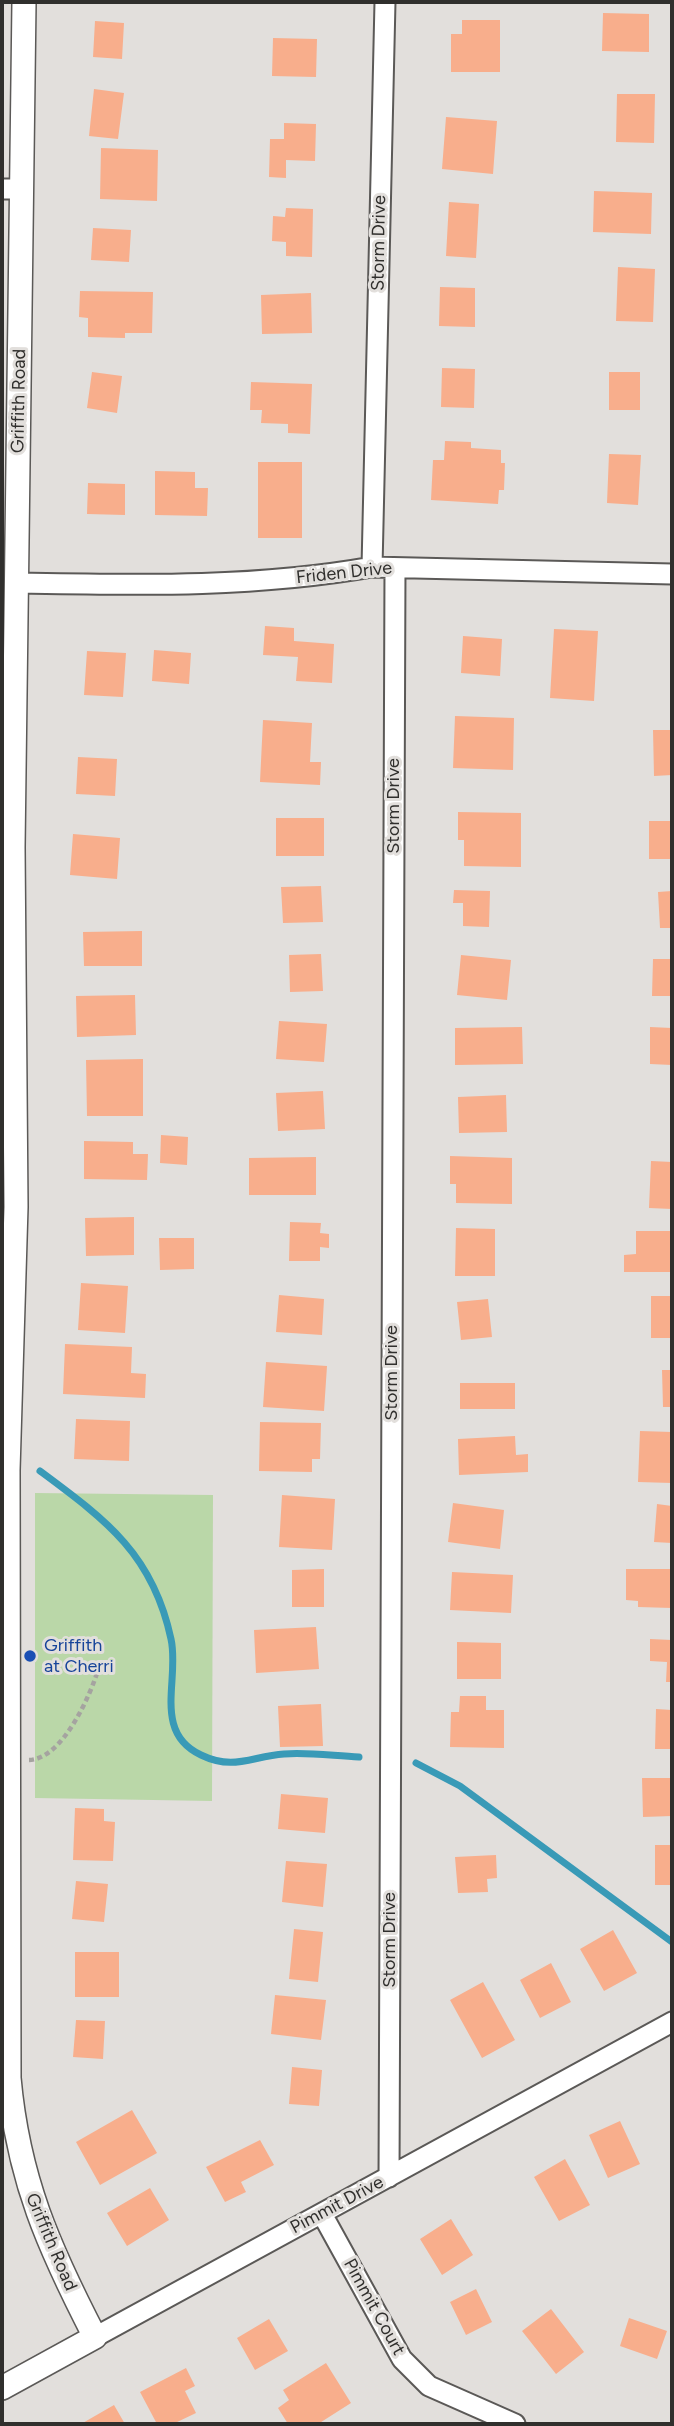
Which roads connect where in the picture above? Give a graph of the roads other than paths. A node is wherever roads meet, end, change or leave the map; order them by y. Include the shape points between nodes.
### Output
1 (24, 2) edge
2 (385, 2) edge
3 (12, 189) edge
4 (372, 567) junction
5 (395, 568) junction
6 (672, 574) edge
7 (17, 583) junction
8 (8, 776) edge
9 (5, 1717) edge
10 (5, 1977) edge
11 (672, 2022) edge
12 (389, 2178) junction
13 (322, 2214) junction
14 (95, 2337) junction
15 (2, 2388) edge
16 (515, 2424) edge

1 - 3 street, Griffith Road
2 - 4 street, Storm Drive
3 - 7 street, Griffith Road
4 - 5 street, Friden Drive
4 - 7 street, Friden Drive via 221,585
5 - 6 street, Friden Drive
5 - 12 street, Storm Drive
7 - 8 street, Griffith Road
8 - 9 street, Griffith Road via 17,1115
9 - 10 street, Griffith Road
10 - 14 street, Griffith Road via 11,2104 25,2178 54,2258
11 - 12 street, Pimmit Drive
12 - 13 street, Pimmit Drive
13 - 14 street, Pimmit Drive
13 - 16 street, Pimmit Court via 402,2359 417,2376 429,2386
14 - 15 street, Pimmit Drive

